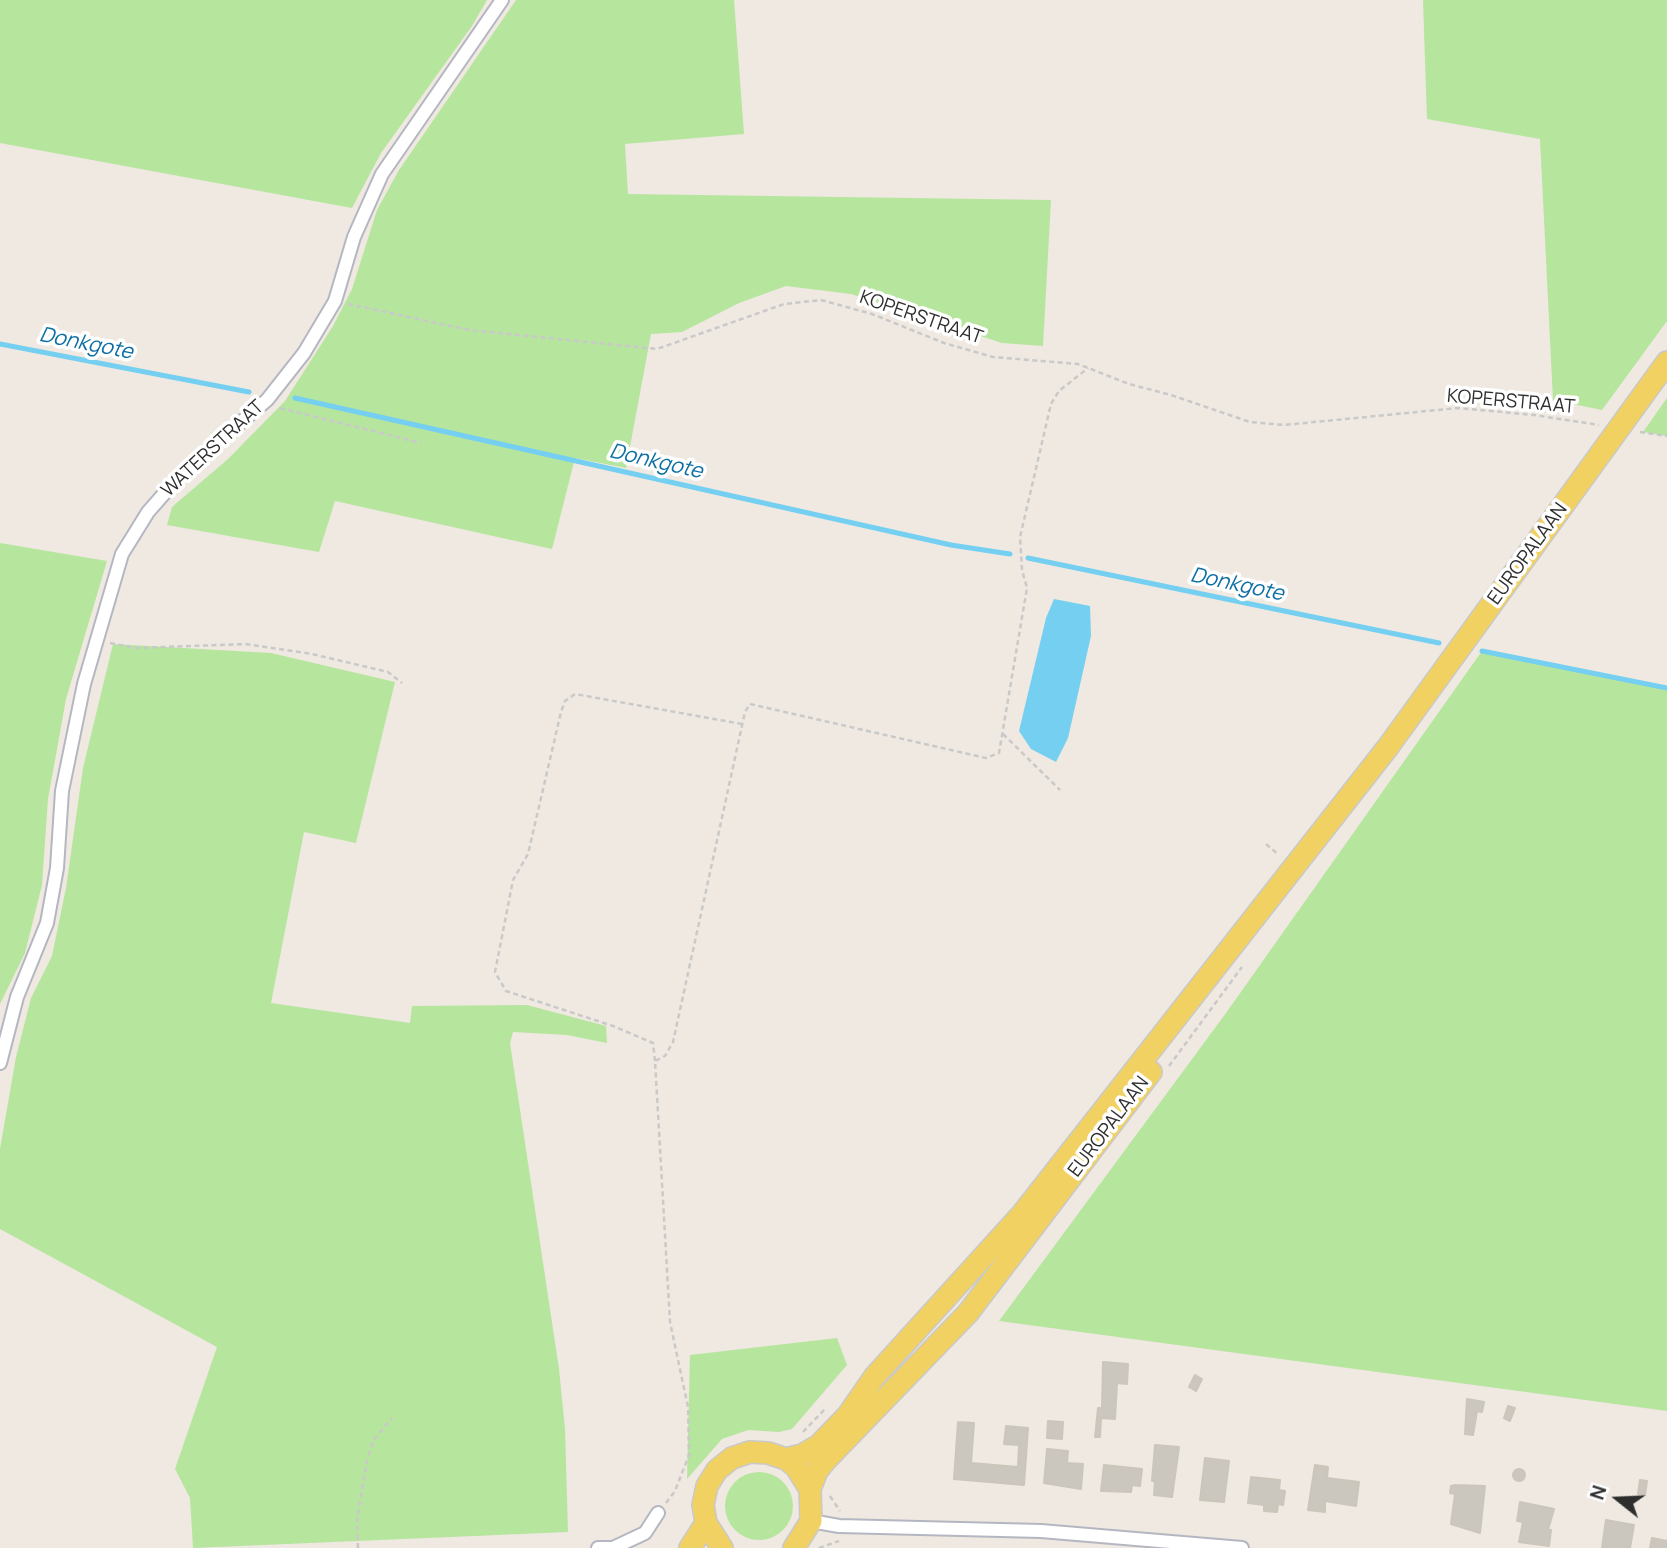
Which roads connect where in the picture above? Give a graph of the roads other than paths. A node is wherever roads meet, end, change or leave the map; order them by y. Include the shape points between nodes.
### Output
1 (502, 0) edge
2 (1667, 362) edge
3 (1388, 747) junction
4 (0, 1063) edge
5 (786, 1459) junction
6 (810, 1489) junction
7 (658, 1513) road end
8 (811, 1521) junction
9 (706, 1524) junction
10 (598, 1548) edge
11 (690, 1548) edge
12 (722, 1548) edge
13 (794, 1548) edge
14 (1242, 1548) edge

1 - 4 street, WATERSTRAAT via 382,174 354,237 335,301 304,353 263,404 184,471 148,512 122,554 96,641 62,791 57,868 47,923 17,997
2 - 3 main road, EUROPALAAN
3 - 5 main road, EUROPALAAN via 1023,1213 875,1376 848,1415 819,1445
3 - 6 main road, EUROPALAAN via 1368,782 968,1313 826,1460
5 - 6 main road
5 - 9 main road via 750,1452 717,1470 705,1496
6 - 8 main road
7 - 10 street via 645,1533 612,1548
8 - 13 main road
8 - 14 street via 835,1526 1041,1531
9 - 11 main road
9 - 12 main road

